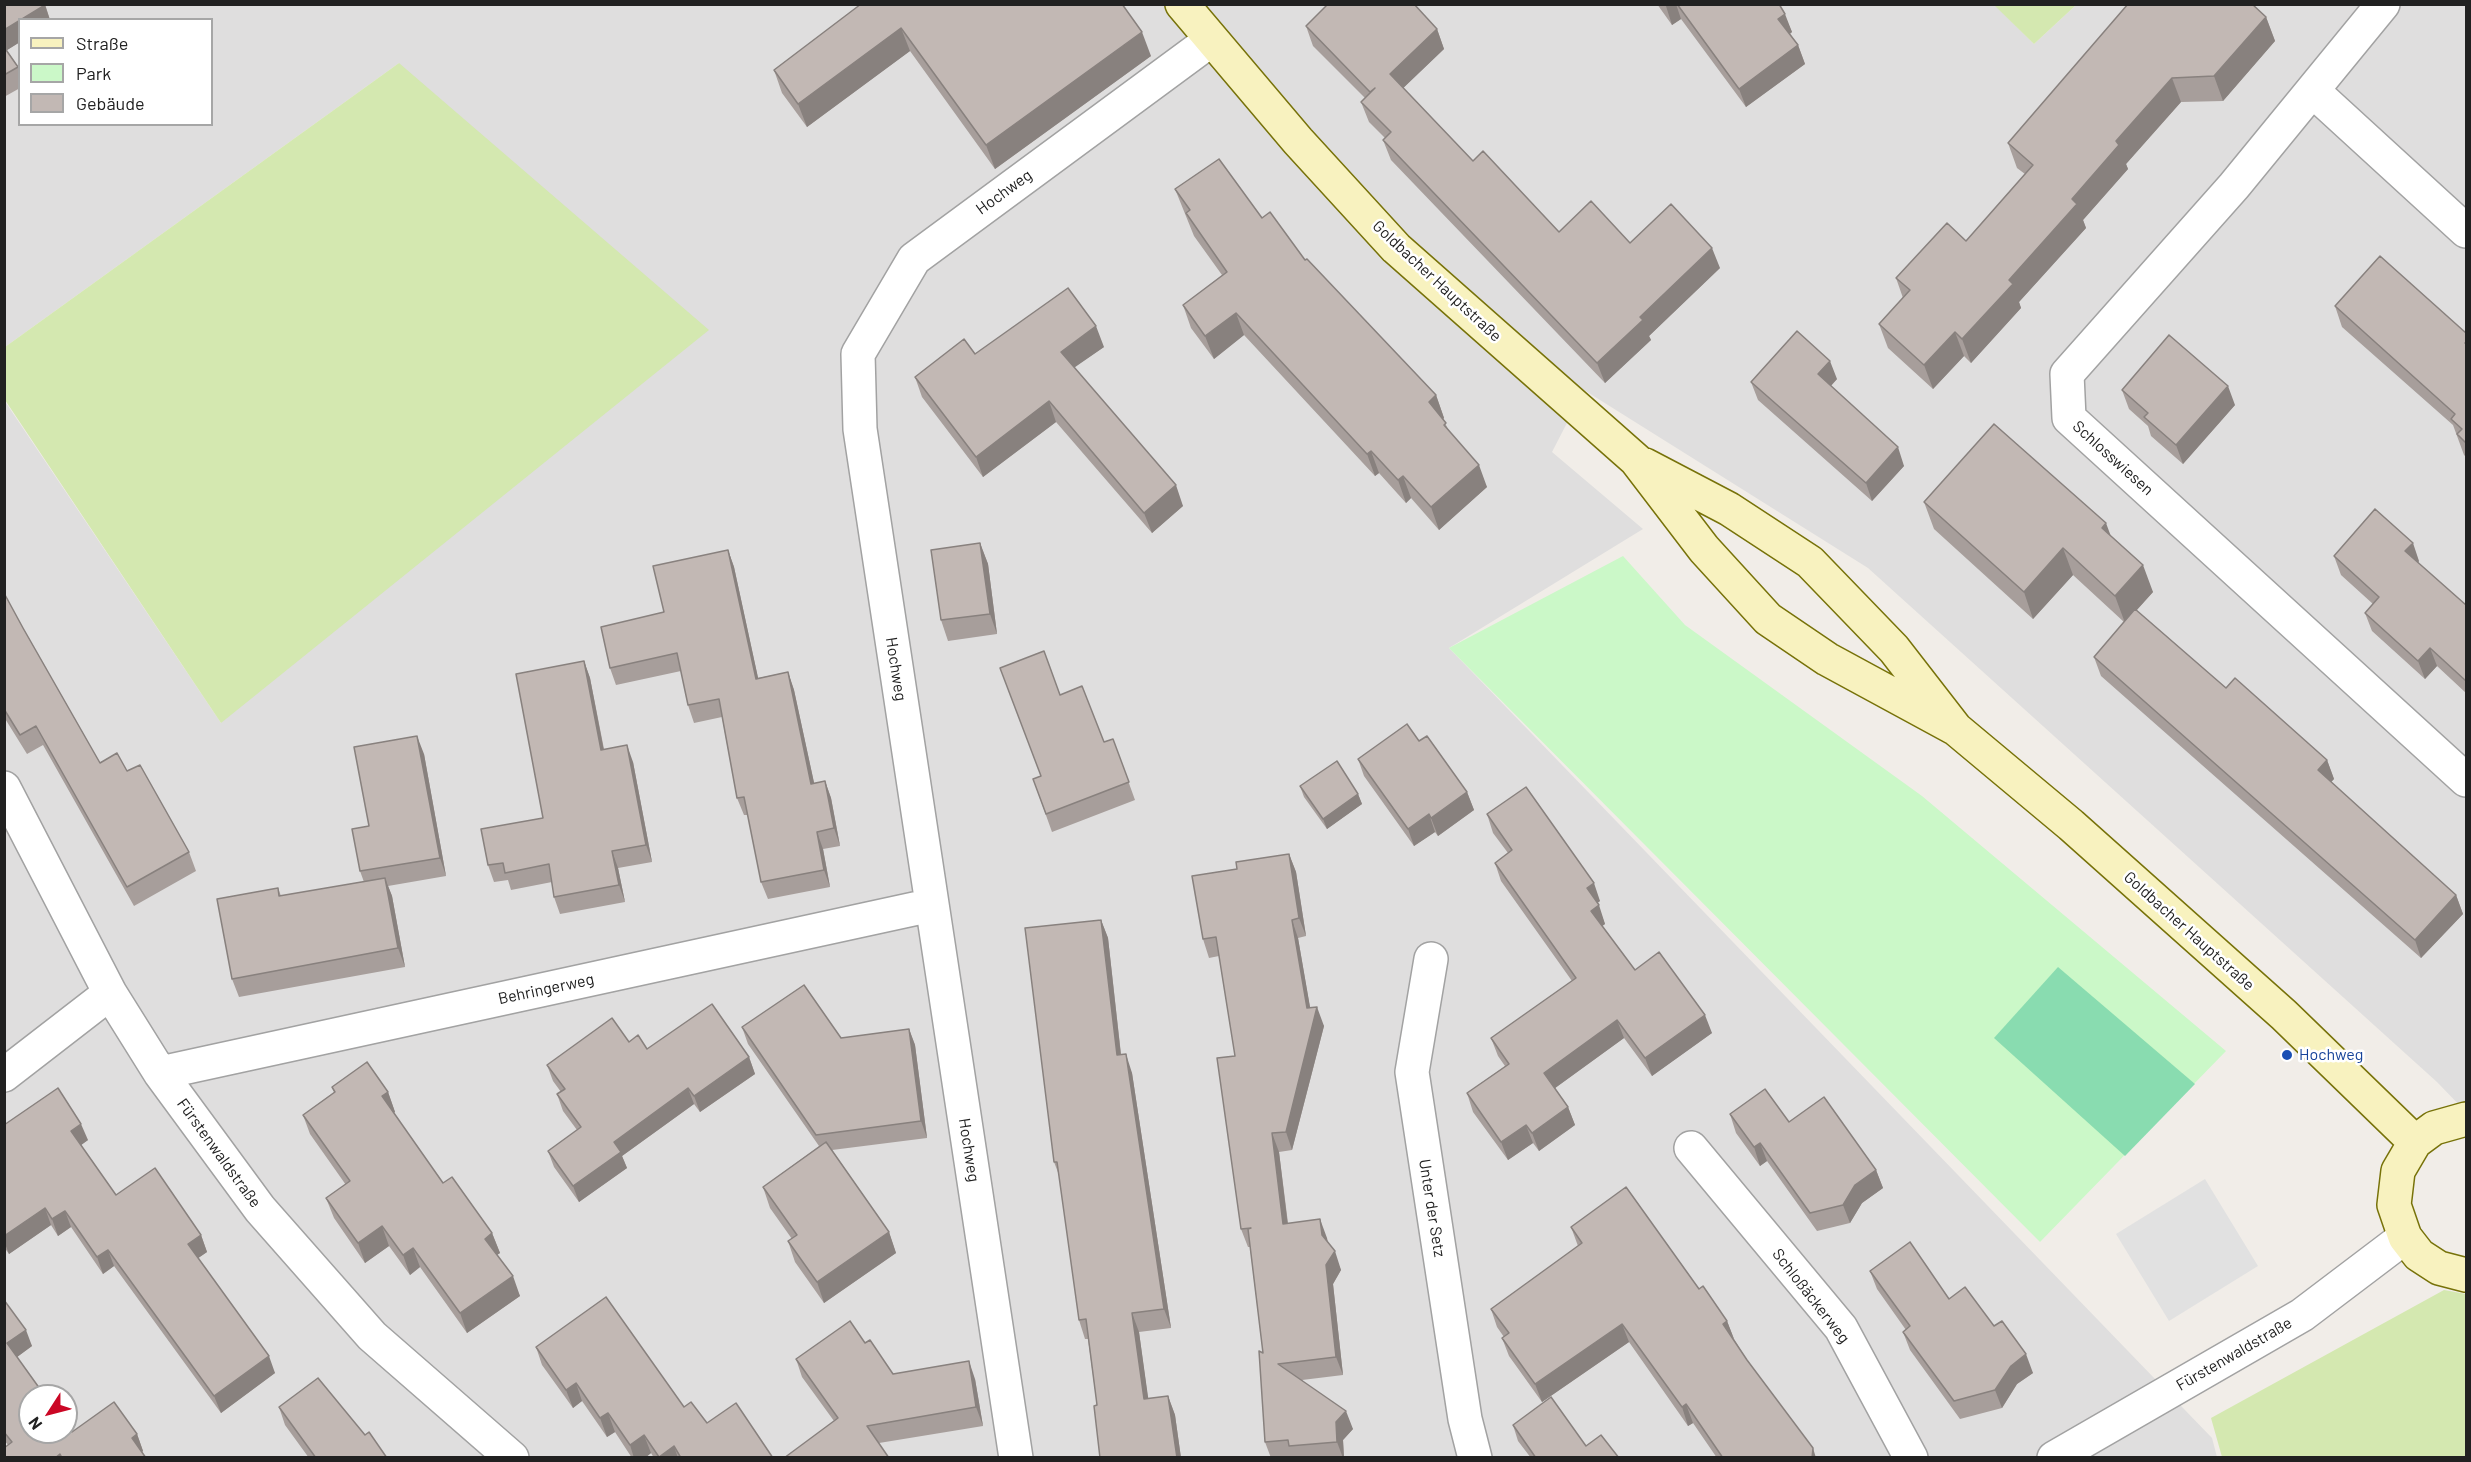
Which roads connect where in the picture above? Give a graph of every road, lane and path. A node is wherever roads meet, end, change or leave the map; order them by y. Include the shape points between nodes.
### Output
1 (1182, 4) edge
2 (2383, 4) edge
3 (1211, 40) junction
4 (2313, 91) junction
5 (2466, 231) edge
6 (1636, 460) junction
7 (1956, 729) junction
8 (2466, 780) edge
9 (4, 788) edge
10 (932, 905) junction
11 (1431, 959) dead end
12 (110, 993) junction
13 (159, 1072) junction
14 (4, 1075) edge
15 (2466, 1119) edge
16 (2415, 1142) junction
17 (1691, 1148) dead end
18 (2405, 1237) junction
19 (2466, 1275) edge
20 (512, 1458) edge
21 (1016, 1458) edge
22 (1475, 1458) edge
23 (1911, 1458) edge
24 (2054, 1458) edge

1 - 3 street, Goldbacher Hauptstraße
2 - 4 street, Schlosswiesen
3 - 6 street, Goldbacher Hauptstraße via 1396,248
3 - 10 street, Hochweg via 914,259 858,354 860,429
4 - 5 street
4 - 8 street, Schlosswiesen via 2235,186 2067,374 2069,418
6 - 7 street, Goldbacher Hauptstraße via 1729,509 1810,562 1893,650
6 - 7 street, Goldbacher Hauptstraße via 1704,549 1768,619 1827,659
7 - 16 street, Goldbacher Hauptstraße via 2071,825 2284,1015
9 - 12 street, Fürstenwaldstraße
10 - 13 street, Behringerweg
10 - 21 street, Hochweg
11 - 22 street, Unter der Setz via 1412,1072 1464,1419
12 - 13 street, Fürstenwaldstraße
12 - 14 street
13 - 20 street, Fürstenwaldstraße via 260,1209 372,1335
15 - 16 street via 2434,1128
16 - 18 street via 2398,1171 2394,1205
17 - 23 street, Schloßäckerweg via 1840,1328
18 - 19 street via 2419,1255 2439,1268
18 - 24 street, Fürstenwaldstraße via 2301,1315

